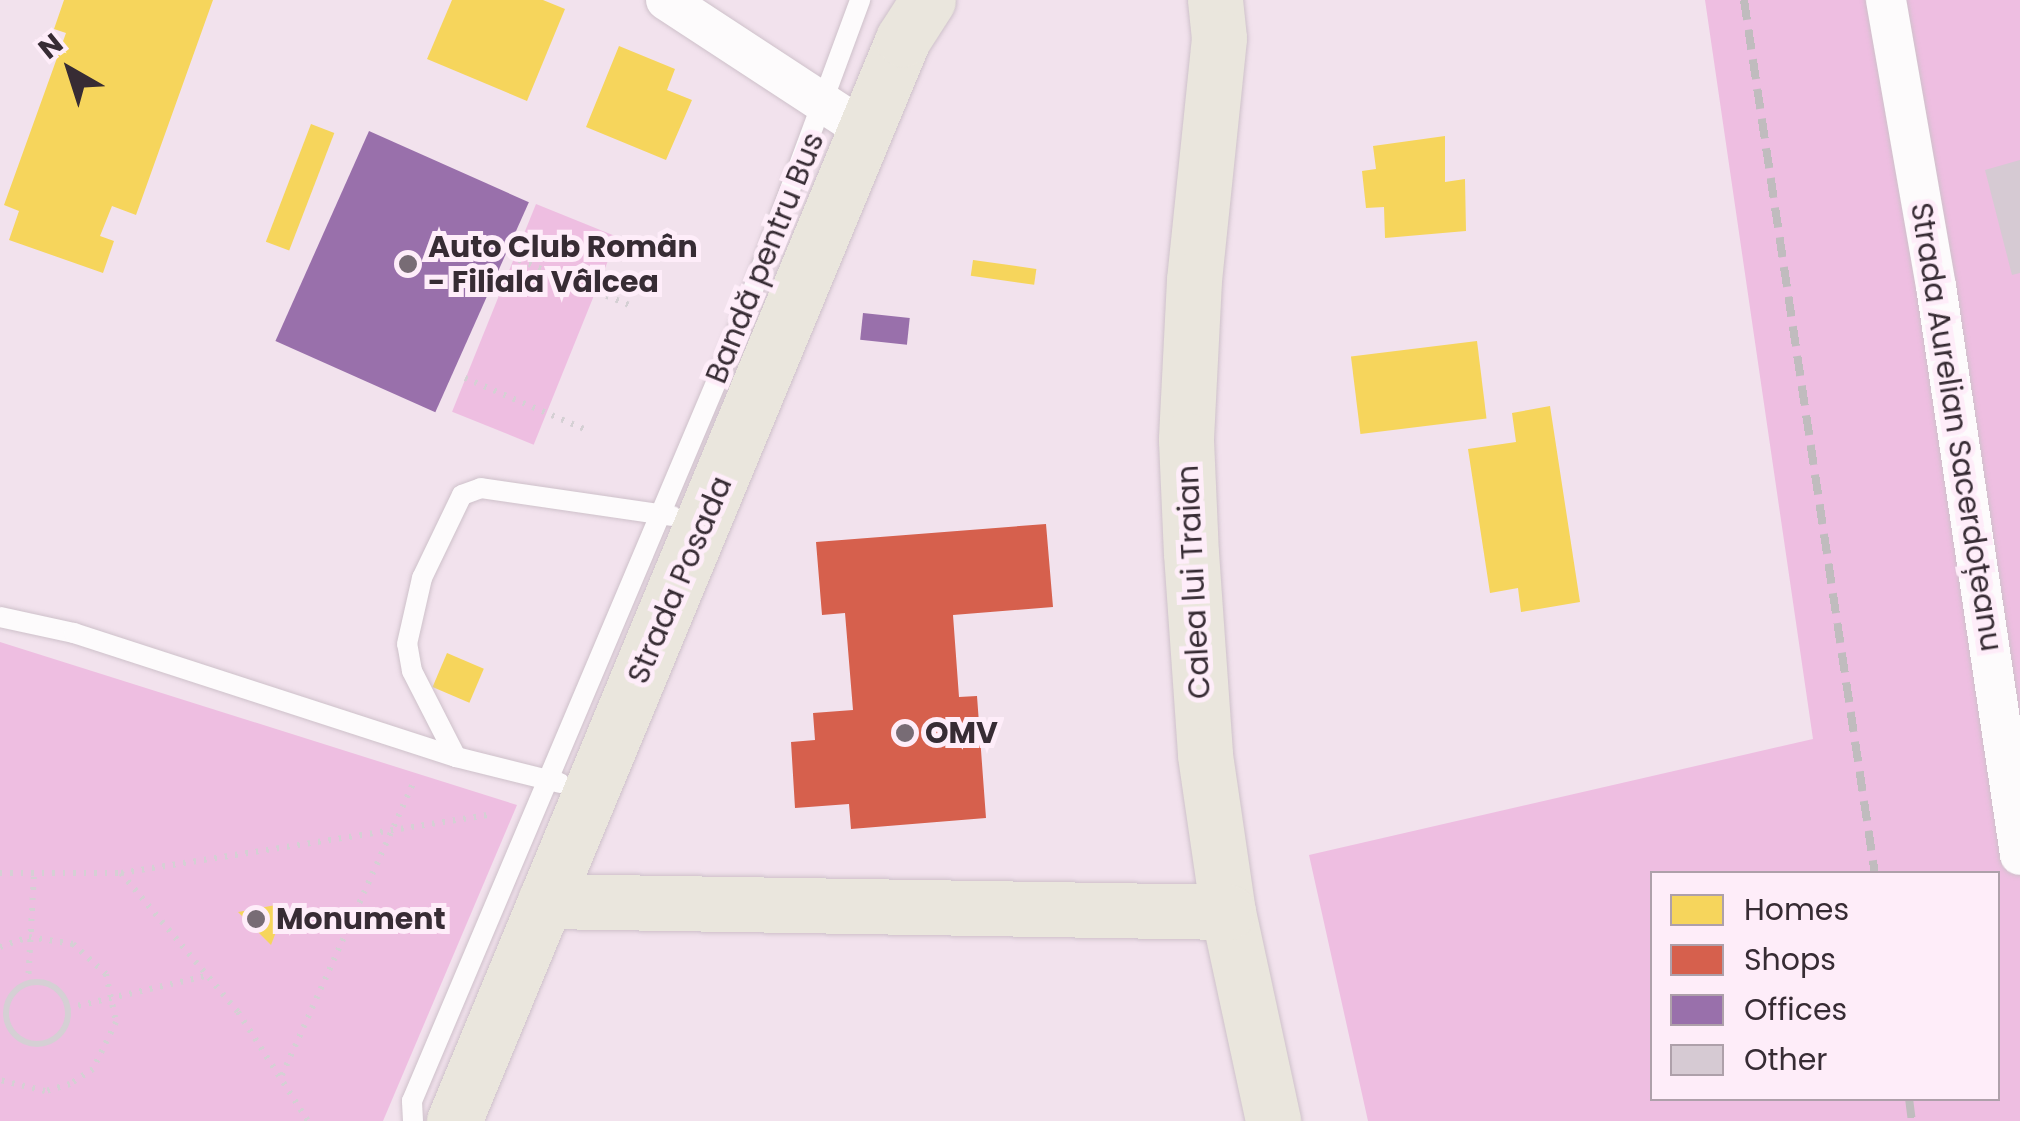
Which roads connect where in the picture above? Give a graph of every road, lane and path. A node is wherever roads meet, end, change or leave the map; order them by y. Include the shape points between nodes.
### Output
1 (666, 0) edge
2 (860, 0) edge
3 (1886, 0) edge
4 (913, 13) edge
5 (1223, 13) edge
6 (846, 119) junction
7 (519, 260) dead end
8 (634, 306) dead end
9 (465, 378) dead end
10 (584, 428) dead end
11 (682, 518) junction
12 (0, 616) edge
13 (430, 749) junction
14 (456, 758) junction
15 (570, 786) junction
16 (509, 812) dead end
17 (393, 825) junction
18 (2020, 855) edge
19 (34, 872) junction
20 (120, 872) junction
21 (0, 873) edge
22 (545, 901) junction
23 (1228, 912) junction
24 (29, 937) junction
25 (0, 947) edge
26 (206, 976) junction
27 (28, 984) junction
28 (114, 996) junction
29 (68, 1008) junction
30 (282, 1075) junction
31 (0, 1080) edge
32 (308, 1121) edge
33 (414, 1121) edge
34 (454, 1121) edge
35 (1272, 1121) edge

1 - 6 street
2 - 6 lane, Bandă pentru Bus
3 - 18 street, Strada Aurelian Sacerdoțeanu via 1936,286
4 - 6 main road, Strada Posada
5 - 23 main road, Calea lui Traian via 1194,280 1186,440 1198,678
6 - 11 main road, Strada Posada
7 - 8 path
9 - 10 path
11 - 14 lane via 481,488 455,503 422,578 408,644 412,671
11 - 15 main road, Strada Posada
12 - 13 lane via 74,632
13 - 14 lane
13 - 17 path
14 - 15 lane
15 - 22 main road, Strada Posada
15 - 33 lane via 412,1101
16 - 17 path
17 - 20 path
17 - 30 path
19 - 20 path
19 - 21 path
19 - 24 path
20 - 26 path
22 - 23 main road
22 - 34 main road, Strada Posada
23 - 35 main road, Calea lui Traian
24 - 25 path
24 - 27 path
24 - 28 path via 73,944 106,974
26 - 28 path
26 - 30 path
27 - 29 path via 48,984
27 - 29 path via 7,1006 8,1026 22,1040 40,1044 59,1036
28 - 29 path
28 - 31 path via 116,1022 93,1069 45,1091
30 - 32 path

